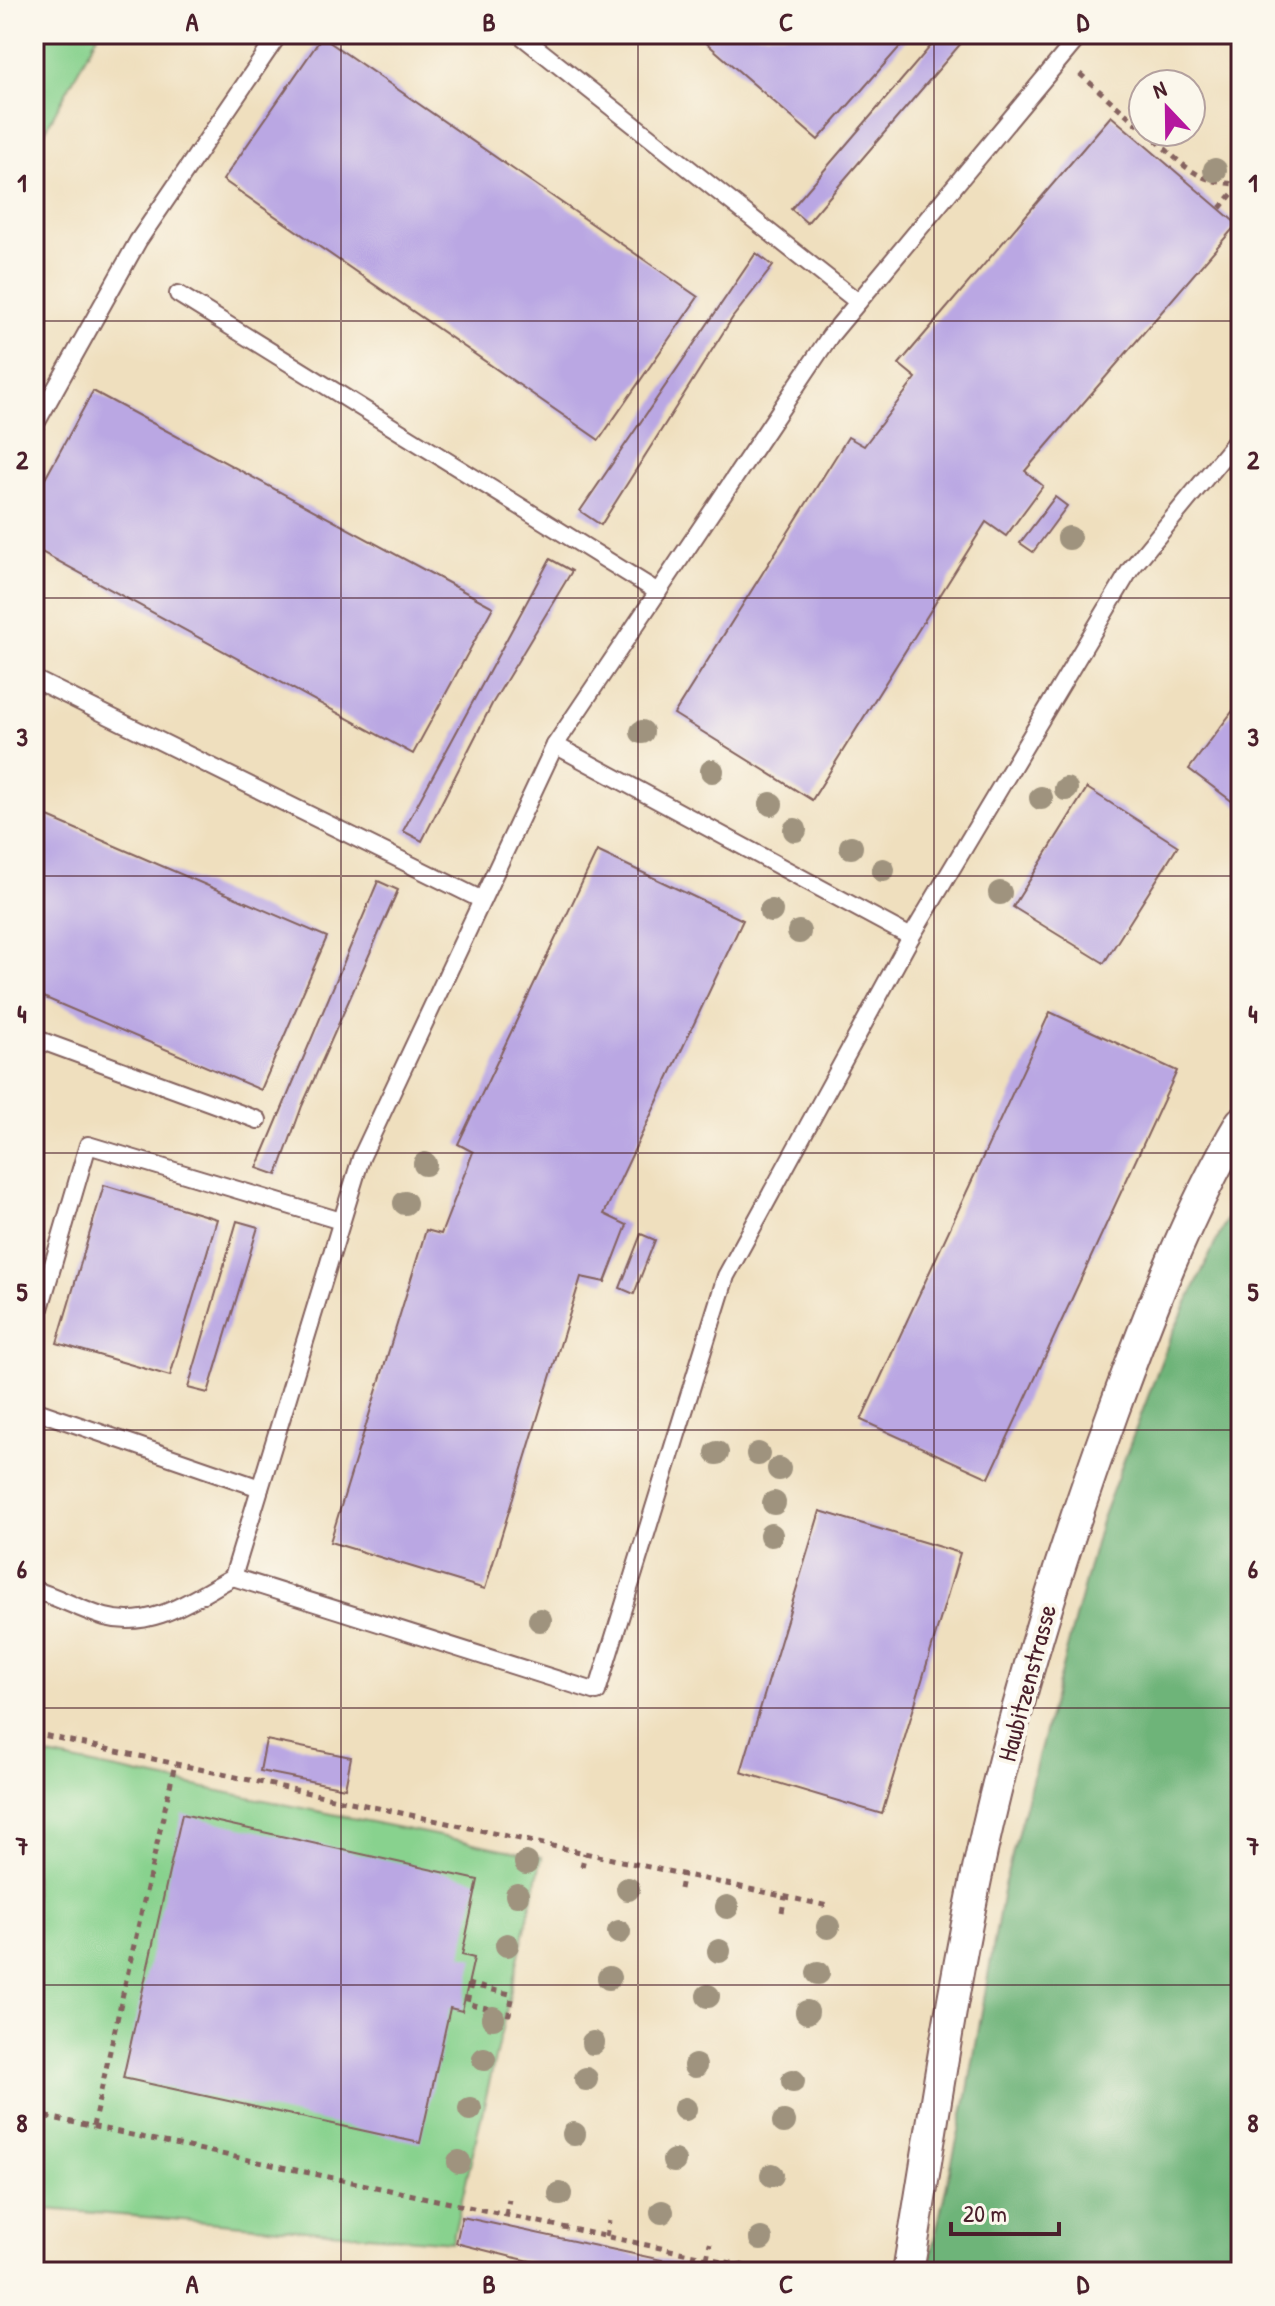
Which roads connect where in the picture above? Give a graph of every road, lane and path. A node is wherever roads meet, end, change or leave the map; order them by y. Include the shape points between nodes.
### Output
1 (279, 34) edge
2 (519, 34) edge
3 (1057, 34) edge
4 (1071, 46) edge
5 (1127, 110) edge
6 (1166, 148) edge
7 (1220, 208) dead end
8 (178, 294) dead end
9 (858, 302) junction
10 (34, 427) edge
11 (1241, 435) edge
12 (658, 592) junction
13 (34, 679) edge
14 (555, 745) junction
15 (482, 900) junction
16 (911, 937) junction
17 (34, 1038) edge
18 (258, 1120) dead end
19 (1241, 1122) edge
20 (341, 1221) junction
21 (34, 1329) edge
22 (34, 1410) edge
23 (260, 1488) junction
24 (233, 1577) junction
25 (34, 1590) edge
26 (34, 1733) edge
27 (175, 1764) junction
28 (585, 1853) junction
29 (582, 1867) dead end
30 (683, 1874) junction
31 (680, 1889) dead end
32 (785, 1896) junction
33 (828, 1906) dead end
34 (782, 1912) dead end
35 (470, 1984) joint
36 (34, 2114) edge
37 (93, 2126) junction
38 (509, 2199) dead end
39 (506, 2215) junction
40 (609, 2221) dead end
41 (606, 2236) junction
42 (710, 2243) dead end
43 (707, 2258) junction
44 (773, 2272) edge
45 (908, 2272) edge

1 - 10 lane via 138,241
2 - 9 lane
3 - 4 lane
4 - 5 path
4 - 9 lane
6 - 7 path via 1200,178 1241,184
8 - 12 lane
9 - 12 lane
11 - 16 lane via 1130,570
12 - 14 lane
13 - 15 lane
14 - 15 lane
14 - 16 lane
15 - 20 lane via 361,1158
16 - 24 lane via 726,1276 597,1692
17 - 18 lane
19 - 45 street, Haubitzenstrasse via 1142,1330 1076,1514 1022,1690 976,1879
20 - 21 lane via 88,1145
20 - 23 lane
22 - 23 lane
23 - 24 lane
24 - 25 lane via 155,1619 106,1617
26 - 27 path
27 - 28 path
27 - 37 path
28 - 29 path
28 - 30 path
30 - 31 path
30 - 32 path
32 - 33 path
32 - 34 path
35 - 35 path via 467,2003 509,2014 512,1994
36 - 37 path
37 - 39 path
38 - 39 path
39 - 41 path
40 - 41 path
41 - 43 path
42 - 43 path
43 - 44 path

